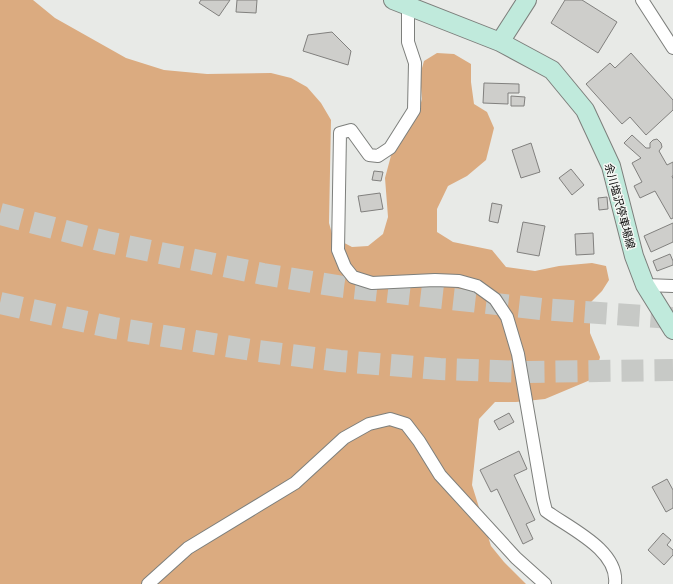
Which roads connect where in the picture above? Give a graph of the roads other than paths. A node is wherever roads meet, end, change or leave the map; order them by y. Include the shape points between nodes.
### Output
1 (527, 0) edge
2 (642, 0) edge
3 (401, 2) edge
4 (500, 42) junction
5 (673, 48) edge
6 (646, 285) junction
7 (673, 286) edge
8 (673, 330) edge
9 (148, 584) edge
10 (545, 584) edge
11 (615, 584) edge

1 - 4 main road
2 - 5 street
3 - 4 main road, 余川塩沢停車場線
3 - 11 street via 408,42 415,63 414,110 390,148 378,156 369,155 351,130 340,133 338,250 345,267 353,277 372,283 459,281 477,286 495,299 507,317 518,354 546,511 591,541 604,554 613,568
4 - 6 main road, 余川塩沢停車場線 via 552,70 586,110 611,166 634,256
6 - 7 street
6 - 8 main road, 余川塩沢停車場線
9 - 10 street via 188,548 296,483 344,438 369,424 390,419 406,424 440,475 516,558

